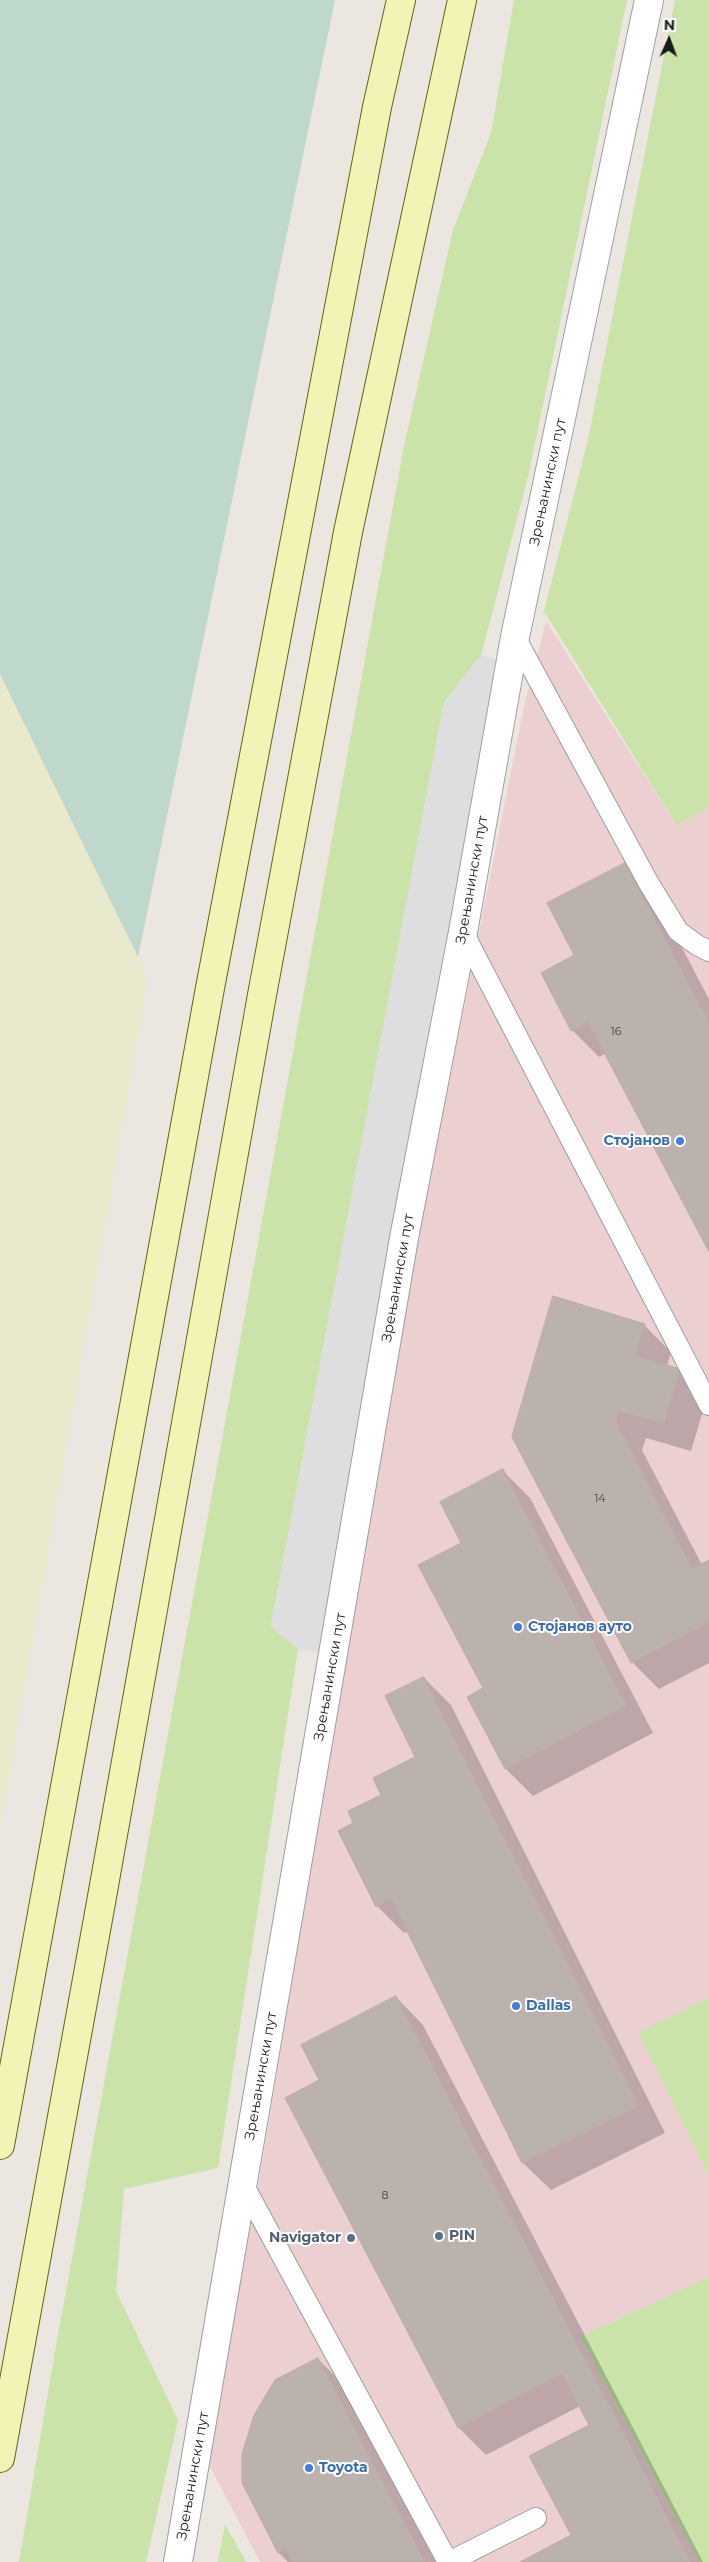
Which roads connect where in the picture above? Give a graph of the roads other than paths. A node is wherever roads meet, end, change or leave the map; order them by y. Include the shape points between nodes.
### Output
1 (401, 0) edge
2 (462, 0) edge
3 (649, 0) edge
4 (515, 637) junction
5 (463, 932) junction
6 (709, 951) edge
7 (709, 1405) edge
8 (0, 2144) edge
9 (243, 2184) junction
10 (0, 2458) edge
11 (536, 2518) dead end
12 (178, 2562) edge
13 (448, 2562) edge

1 - 8 main road via 377,107 210,988
2 - 10 main road via 344,552
3 - 4 street, Зрењанински пут
4 - 5 street, Зрењанински пут
4 - 6 lane via 678,931
5 - 7 lane
5 - 9 street, Зрењанински пут via 404,1238
9 - 12 street, Зрењанински пут
9 - 13 lane
11 - 13 lane

